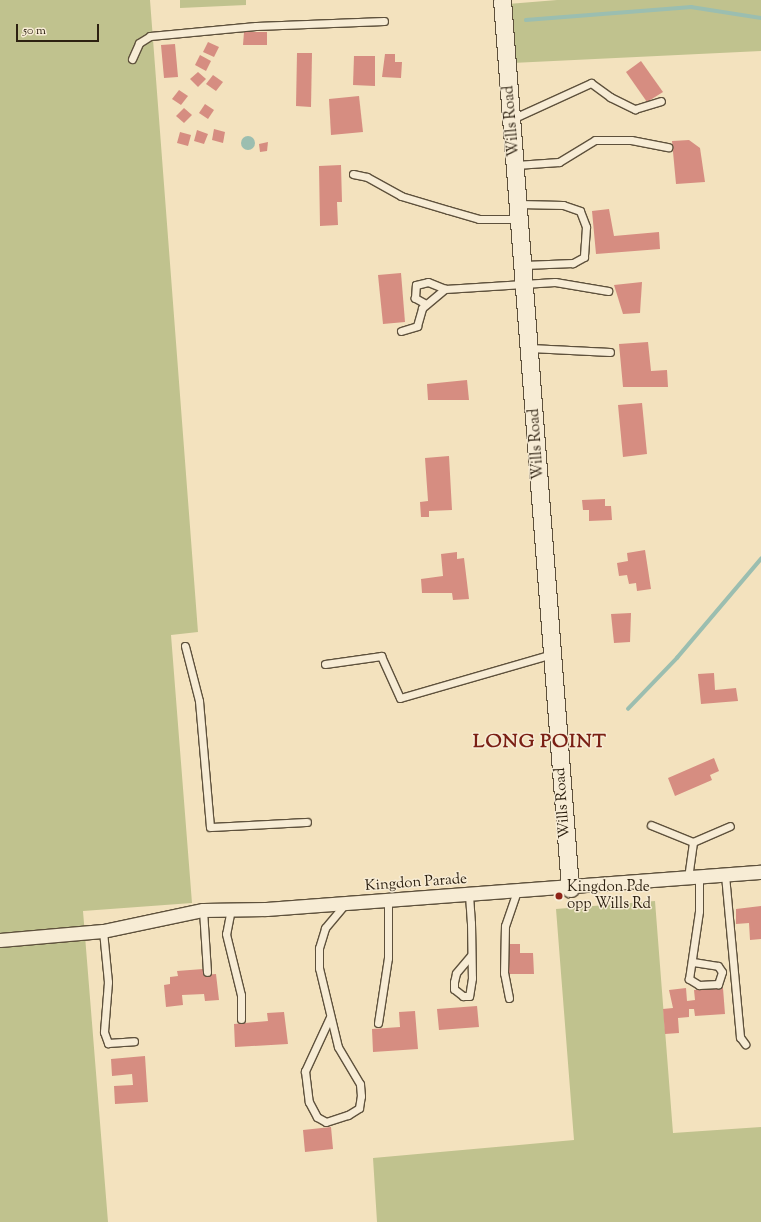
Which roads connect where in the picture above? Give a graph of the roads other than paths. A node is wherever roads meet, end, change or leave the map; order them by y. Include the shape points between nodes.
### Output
1 (502, 0) edge
2 (384, 21) dead end
3 (132, 59) dead end
4 (661, 101) dead end
5 (512, 119) junction
6 (668, 147) dead end
7 (516, 165) junction
8 (353, 174) dead end
9 (519, 212) junction
10 (524, 265) junction
11 (525, 284) junction
12 (445, 289) junction
13 (608, 291) dead end
14 (426, 304) junction
15 (401, 331) dead end
16 (530, 348) junction
17 (610, 352) dead end
18 (185, 646) dead end
19 (552, 654) junction
20 (325, 664) dead end
21 (308, 822) dead end
22 (651, 825) dead end
23 (730, 826) dead end
24 (693, 842) junction
25 (761, 872) edge
26 (725, 875) junction
27 (694, 878) junction
28 (570, 888) junction
29 (517, 892) junction
30 (469, 895) junction
31 (388, 901) junction
32 (345, 904) junction
33 (231, 909) junction
34 (203, 910) junction
35 (103, 931) junction
36 (0, 940) edge
37 (471, 955) junction
38 (693, 962) junction
39 (207, 972) dead end
40 (509, 998) dead end
41 (330, 1017) junction
42 (241, 1019) dead end
43 (378, 1023) dead end
44 (134, 1041) dead end
45 (745, 1044) dead end

1 - 5 street, Wills Road
2 - 3 lane via 256,26 150,36 139,43
4 - 5 lane via 635,108 610,97 591,83
5 - 7 street, Wills Road
6 - 7 lane via 632,140 595,140 558,162
7 - 9 street, Wills Road
8 - 9 lane via 367,176 401,196 479,219
9 - 10 street, Wills Road
9 - 10 lane via 564,206 580,211 586,227 584,257 573,263
10 - 11 street, Wills Road
11 - 12 lane
11 - 13 lane via 565,282
11 - 16 street, Wills Road
12 - 14 lane
12 - 14 lane via 428,282 416,285 415,298
14 - 15 lane via 417,326
16 - 17 lane
16 - 19 street, Wills Road
18 - 21 lane via 199,701 210,827
19 - 20 lane via 400,698 381,656
19 - 28 street, Wills Road
22 - 24 lane
23 - 24 lane
24 - 27 lane
25 - 26 street, Kingdon Parade
26 - 27 street, Kingdon Parade
26 - 45 lane via 740,1037
27 - 28 street, Kingdon Parade
27 - 38 lane
28 - 29 street, Kingdon Parade
29 - 30 street, Kingdon Parade
29 - 40 lane via 505,926 504,973
30 - 31 street, Kingdon Parade
30 - 37 lane
31 - 32 street, Kingdon Parade
31 - 43 lane via 388,958
32 - 33 street, Kingdon Parade
32 - 41 lane via 330,917 319,948 319,968
33 - 34 street, Kingdon Parade
33 - 42 lane via 226,934 241,995
34 - 35 street, Kingdon Parade
34 - 39 lane
35 - 36 street, Kingdon Parade
35 - 44 lane via 108,982 104,1032 108,1043
37 - 37 lane via 469,996 463,996 454,989 454,982 456,973
38 - 38 lane via 689,979 692,983 718,984 722,972 718,966
41 - 41 lane via 341,1054 360,1084 361,1096 359,1108 348,1115 326,1122 318,1117 309,1102 305,1071

